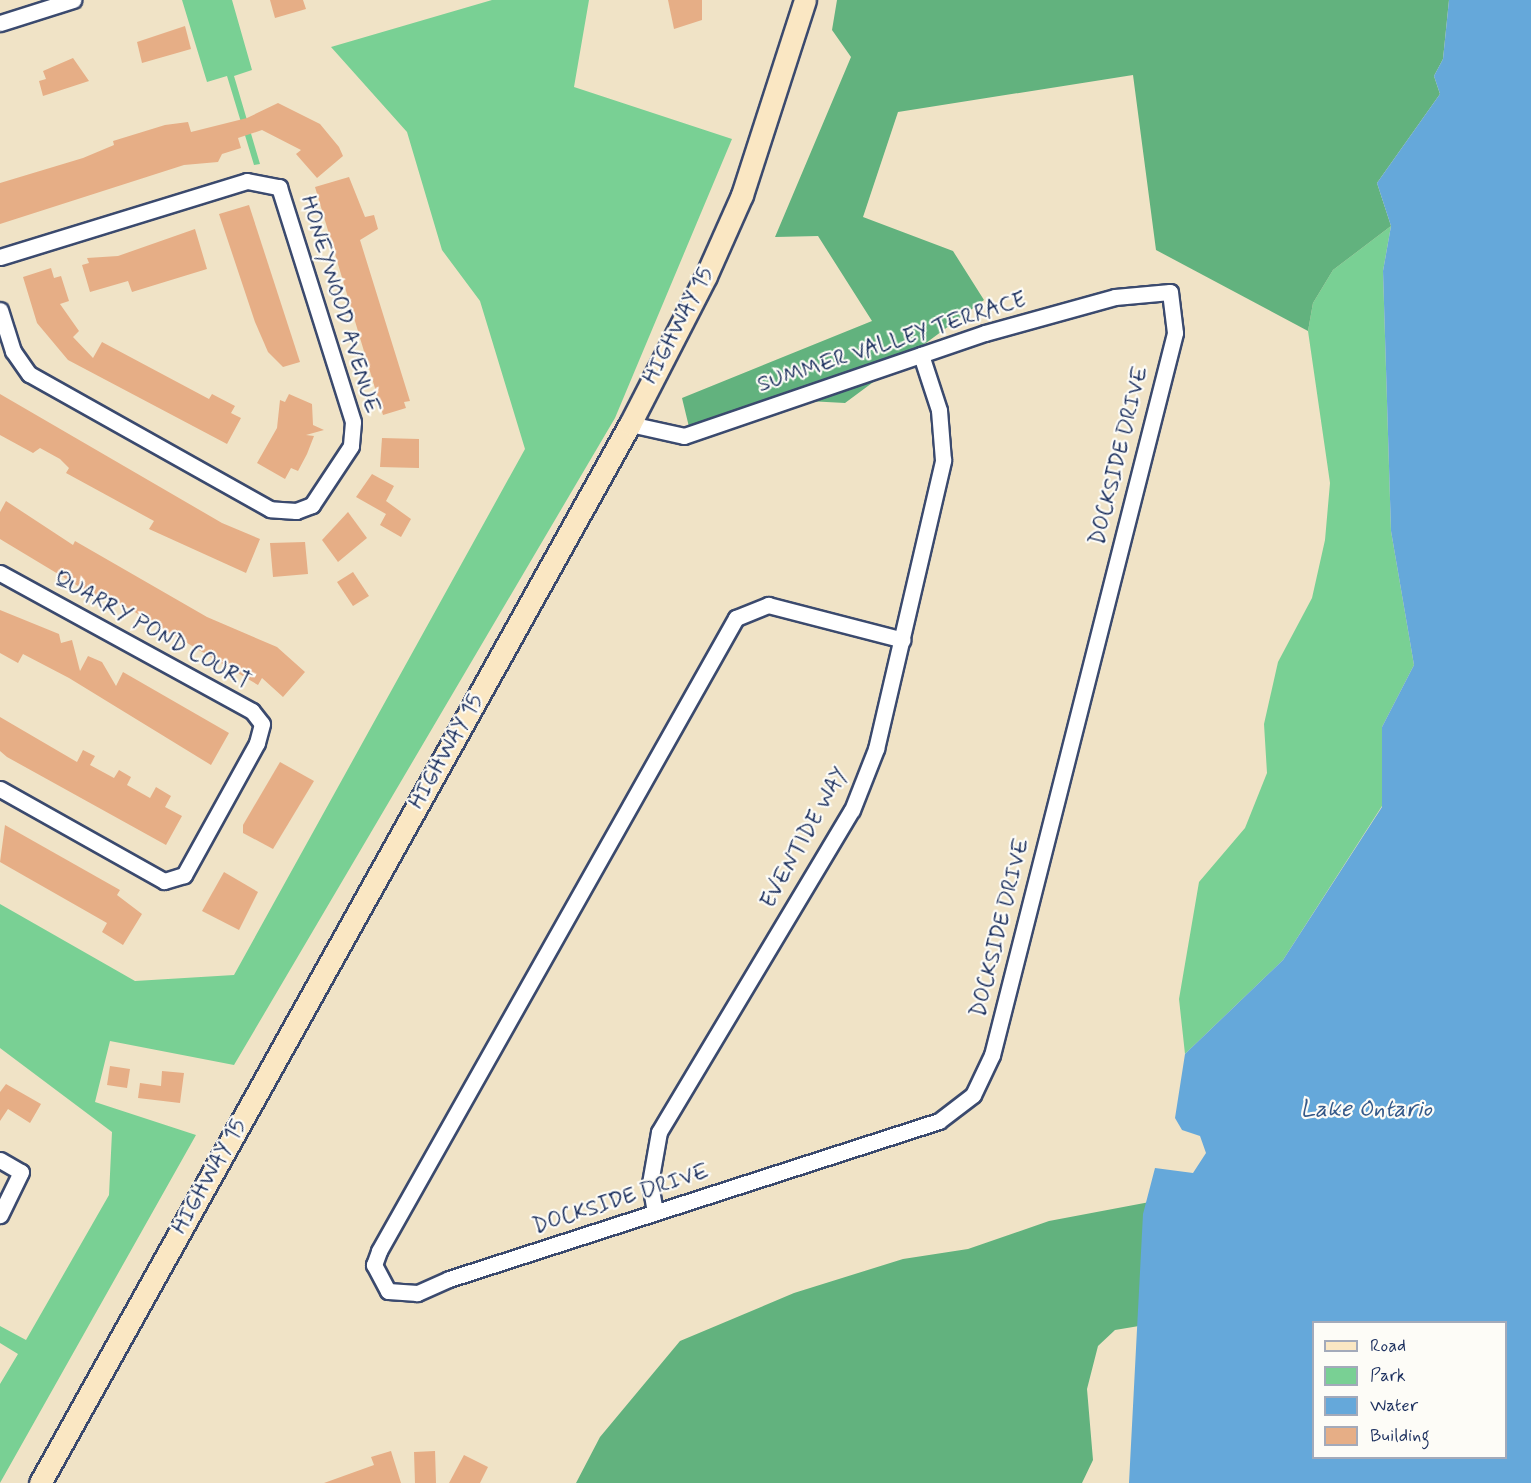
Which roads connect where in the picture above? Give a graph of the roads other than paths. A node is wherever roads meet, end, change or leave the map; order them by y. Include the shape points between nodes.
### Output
1 (73, 0) edge
2 (805, 0) edge
3 (0, 23) edge
4 (0, 257) edge
5 (1170, 292) joint
6 (0, 310) edge
7 (921, 355) junction
8 (630, 424) junction
9 (0, 573) edge
10 (903, 640) junction
11 (0, 789) edge
12 (0, 1160) edge
13 (655, 1212) junction
14 (0, 1215) edge
15 (40, 1483) edge

1 - 3 street
2 - 8 main road, HIGHWAY 15 via 742,195
4 - 6 street, HONEYWOOD AVENUE via 247,181 279,187 353,422 351,446 312,505 296,511 270,509 29,374 13,351
5 - 7 street, SUMMER VALLEY TERRACE via 1115,297
5 - 13 street, DOCKSIDE DRIVE via 1175,333 984,1077 957,1110 939,1121
7 - 8 street, SUMMER VALLEY TERRACE via 684,436
7 - 10 street, EVENTIDE WAY via 939,410 944,460
8 - 15 main road, HIGHWAY 15
9 - 11 street, QUARRY POND COURT via 252,711 262,724 256,743 184,875 164,882
10 - 13 street, EVENTIDE WAY via 876,749 852,810 659,1132 650,1175
10 - 13 street, DOCKSIDE DRIVE via 768,605 736,618 374,1265 388,1291 417,1293
12 - 14 street via 21,1172

